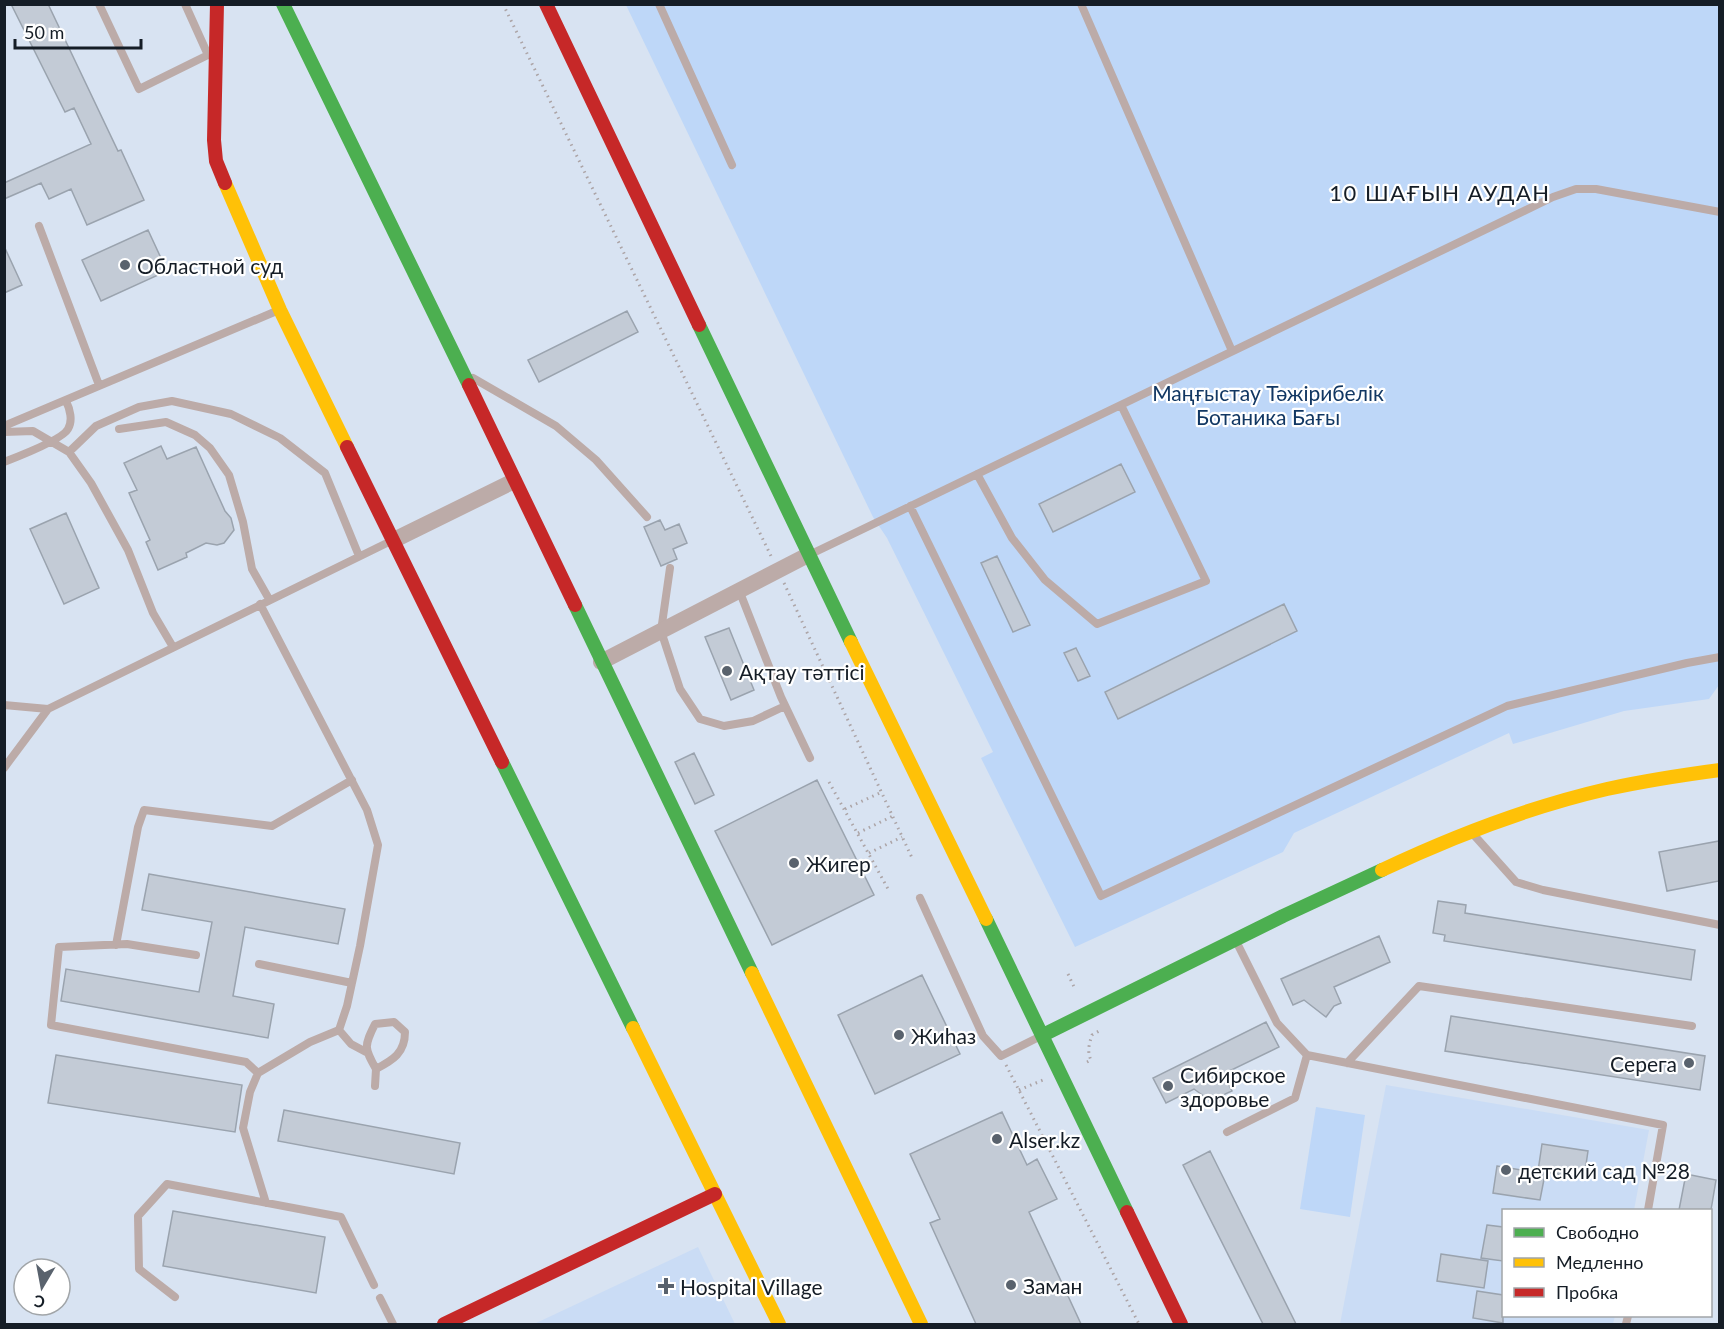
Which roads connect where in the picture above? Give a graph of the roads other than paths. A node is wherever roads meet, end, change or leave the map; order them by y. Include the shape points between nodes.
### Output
1 (99, 4) edge
2 (185, 4) edge
3 (217, 4) edge
4 (283, 4) edge
5 (546, 4) edge
6 (659, 4) edge
7 (1081, 4) edge
8 (213, 53) junction
9 (732, 165) dead end
10 (1719, 212) edge
11 (39, 226) dead end
12 (280, 310) junction
13 (1232, 351) junction
14 (463, 372) junction
15 (99, 385) junction
16 (66, 401) junction
17 (1121, 405) junction
18 (4, 426) edge
19 (119, 429) dead end
20 (4, 432) edge
21 (51, 441) junction
22 (69, 452) junction
23 (4, 462) edge
24 (977, 474) junction
25 (514, 481) junction
26 (910, 506) junction
27 (647, 517) dead end
28 (394, 540) junction
29 (808, 555) junction
30 (359, 556) junction
31 (670, 568) dead end
32 (739, 590) junction
33 (269, 599) junction
34 (260, 604) junction
35 (661, 631) junction
36 (173, 647) junction
37 (1719, 657) edge
38 (601, 662) junction
39 (4, 705) edge
40 (785, 706) junction
41 (48, 709) junction
42 (810, 758) dead end
43 (4, 768) edge
44 (1719, 770) edge
45 (352, 780) junction
46 (1470, 831) junction
47 (920, 898) dead end
48 (1719, 925) edge
49 (1235, 939) junction
50 (116, 945) junction
51 (196, 955) dead end
52 (259, 964) dead end
53 (352, 983) junction
54 (1692, 1026) dead end
55 (339, 1030) junction
56 (1043, 1035) junction
57 (366, 1052) junction
58 (1307, 1055) junction
59 (1347, 1063) junction
60 (376, 1069) junction
61 (258, 1073) junction
62 (375, 1086) dead end
63 (1227, 1132) dead end
64 (715, 1194) junction
65 (266, 1203) junction
66 (1648, 1209) edge
67 (374, 1285) dead end
68 (175, 1297) dead end
69 (380, 1298) dead end
70 (393, 1324) edge
71 (444, 1324) edge
72 (779, 1324) edge
73 (921, 1324) edge
74 (1181, 1324) edge

1 - 8 lane via 139,89
2 - 8 lane
3 - 8 main road
4 - 14 main road
5 - 29 main road
6 - 9 lane
7 - 13 lane
8 - 12 main road via 216,162
10 - 13 lane via 1596,189 1575,189
11 - 15 lane
12 - 15 lane
12 - 28 main road
13 - 17 lane
14 - 25 main road
14 - 27 lane via 556,426 596,460
15 - 16 lane
16 - 18 lane
16 - 21 lane via 69,429
17 - 24 lane
17 - 24 lane via 1206,581 1097,624 1045,580 1012,538
19 - 33 lane via 166,422 195,435 210,448 230,475 252,569
20 - 21 lane via 33,431
21 - 22 lane
21 - 23 lane
22 - 30 lane via 96,426 139,408 172,401 231,414 280,438 325,473
22 - 36 lane via 128,549 153,613
24 - 26 lane
25 - 28 street
25 - 38 main road
26 - 29 lane
26 - 37 lane via 1101,896 1507,706
28 - 30 lane
28 - 64 main road
29 - 32 street
29 - 56 main road
30 - 33 lane
31 - 35 lane
32 - 35 street
32 - 40 lane
33 - 34 lane
34 - 36 lane
34 - 45 lane
35 - 38 street
35 - 40 lane via 680,688 700,719 724,726 753,721
36 - 41 lane
38 - 73 main road
39 - 41 lane
40 - 42 lane
41 - 43 lane
44 - 46 main road via 1676,774 1571,798
45 - 50 lane via 272,825 144,810
45 - 53 lane via 378,845
46 - 48 lane via 1516,882
46 - 49 main road via 1372,872
47 - 56 lane via 983,1036 1002,1056
49 - 56 main road
49 - 58 lane via 1277,1023
50 - 51 lane
50 - 61 lane via 59,947 51,1025 246,1062
52 - 53 lane
53 - 55 lane
54 - 59 lane via 1419,986
55 - 57 lane via 351,1044
55 - 61 lane
56 - 74 main road
57 - 60 lane
57 - 60 lane via 375,1024 394,1022 405,1032 405,1044 399,1054
58 - 59 lane
58 - 63 lane via 1295,1098
59 - 66 lane via 1663,1125
60 - 62 lane
61 - 65 lane via 243,1128
64 - 71 main road
64 - 72 main road
65 - 67 lane via 341,1217
65 - 68 lane via 167,1184 138,1216 139,1269
69 - 70 lane

